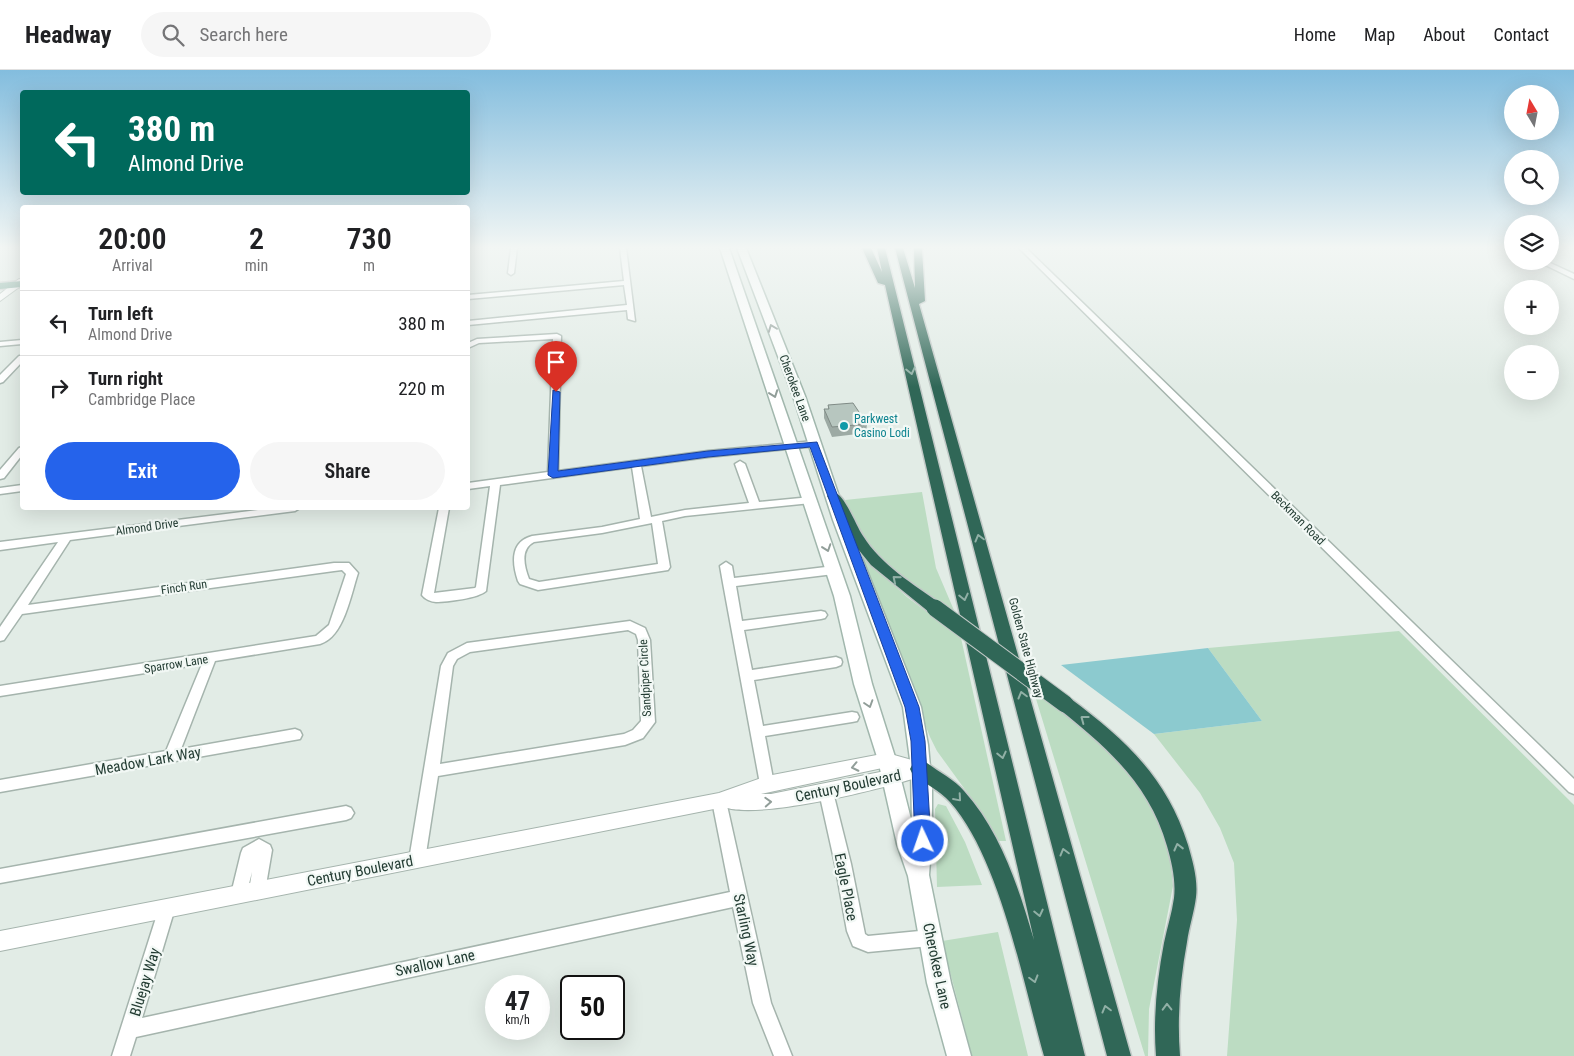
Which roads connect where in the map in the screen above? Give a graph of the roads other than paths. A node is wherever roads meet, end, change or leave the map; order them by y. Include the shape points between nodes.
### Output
1 (500, 294) edge
2 (629, 294) edge
3 (740, 294) edge
4 (758, 294) edge
5 (886, 294) edge
6 (892, 294) edge
7 (912, 294) edge
8 (919, 294) edge
9 (1069, 294) edge
10 (470, 297) edge
11 (760, 298) junction
12 (742, 299) junction
13 (630, 307) junction
14 (632, 319) dead end
15 (920, 320) junction
16 (470, 323) edge
17 (899, 323) junction
18 (20, 342) edge
19 (0, 344) edge
20 (470, 345) edge
21 (20, 360) edge
22 (1, 379) edge
23 (814, 444) junction
24 (792, 446) junction
25 (20, 452) edge
26 (636, 464) junction
27 (740, 464) dead end
28 (553, 475) junction
29 (0, 476) edge
30 (495, 482) junction
31 (470, 486) edge
32 (20, 488) edge
33 (0, 490) edge
34 (834, 496) junction
35 (811, 500) junction
36 (755, 506) junction
37 (263, 510) edge
38 (444, 510) edge
39 (651, 520) junction
40 (66, 538) junction
41 (0, 546) edge
42 (726, 566) dead end
43 (664, 567) joint
44 (350, 569) joint
45 (834, 570) junction
46 (729, 583) junction
47 (19, 610) junction
48 (821, 615) dead end
49 (738, 626) junction
50 (0, 637) edge
51 (210, 659) junction
52 (836, 662) dead end
53 (747, 676) junction
54 (0, 691) edge
55 (852, 718) dead end
56 (758, 732) junction
57 (295, 735) dead end
58 (171, 756) junction
59 (887, 760) junction
60 (920, 769) junction
61 (432, 771) junction
62 (891, 778) junction
63 (767, 784) junction
64 (1574, 788) edge
65 (2, 789) edge
66 (826, 792) junction
67 (719, 801) junction
68 (346, 813) dead end
69 (263, 828) junction
70 (417, 860) junction
71 (0, 876) edge
72 (919, 876) junction
73 (248, 893) junction
74 (739, 898) junction
75 (167, 908) junction
76 (930, 938) junction
77 (0, 941) edge
78 (131, 1028) junction
79 (121, 1056) edge
80 (783, 1056) edge
81 (959, 1056) edge
82 (1056, 1056) edge
83 (1073, 1056) edge
84 (1119, 1056) edge
85 (1168, 1056) edge

1 - 10 street
2 - 13 street
3 - 12 main road, Cherokee Lane
4 - 11 main road, Cherokee Lane
5 - 17 highway
6 - 17 highway
7 - 15 highway, Golden State Highway
8 - 15 highway
9 - 64 street, Beckman Road
11 - 12 main road
23 -> 11 main road, Cherokee Lane
12 -> 24 main road, Cherokee Lane
13 - 14 street
13 - 16 street
84 -> 15 highway, Golden State Highway
17 -> 83 highway
18 - 19 street
20 - 28 street via 477,341 557,336
21 - 22 street
23 - 24 street
23 - 34 main road, Cherokee Lane
24 - 26 street
24 - 35 main road, Cherokee Lane
25 - 29 street
26 - 28 street
26 - 39 street
27 - 36 street
28 - 30 street
30 - 31 street
30 - 38 street via 482,588 478,592 435,598 428,595
32 - 33 street
34 - 60 main road, Cherokee Lane via 840,520 912,707
85 -> 34 highway, bridge via 1167,997 1185,898 1185,872 1163,805 1147,779 1113,742 902,584 870,556
35 - 36 street
35 -> 45 main road, Cherokee Lane
36 - 39 street
37 - 40 street, Almond Drive
39 - 43 street
39 - 43 street via 525,541 520,547 520,571 524,581 538,586
40 - 41 street, Almond Drive
40 - 47 street
42 - 46 street
44 - 47 street, Finch Run via 334,566
44 - 51 street, Sparrow Lane via 352,573 338,615 330,633 320,640
45 - 46 street
45 -> 59 main road, Cherokee Lane via 862,684
46 - 49 street
47 - 50 street
48 - 49 street
49 - 53 street
51 - 54 street, Sparrow Lane
51 - 58 street
52 - 53 street
53 - 56 street
55 - 56 street
56 - 63 street
57 - 58 street, Meadow Lark Way
58 - 65 street, Meadow Lark Way
59 - 60 street, Century Boulevard
59 - 62 main road, Cherokee Lane
59 -> 63 street, Century Boulevard
60 - 62 street, Century Boulevard
60 - 72 main road, Cherokee Lane via 923,841
60 -> 82 highway via 956,794 990,845 1014,909
61 - 61 street, Sandpiper Circle via 625,739 638,734 648,722 642,631 630,626 611,628 467,648 452,656 446,666
61 - 70 street, Sandpiper Circle
62 - 66 street, Century Boulevard
62 - 72 main road, Cherokee Lane via 907,844
63 - 67 street, Century Boulevard
67 -> 66 street, Century Boulevard via 771,802
66 - 76 street, Eagle Place via 854,931 859,940 868,944
67 - 70 street, Century Boulevard
67 - 74 street, Starling Way
68 - 69 street
69 - 71 street
69 - 73 street via 259,846 264,850
70 - 73 street, Century Boulevard
72 - 76 main road, Cherokee Lane
73 - 75 street, Century Boulevard
74 - 78 street, Swallow Lane
74 - 80 street, Starling Way via 762,1003
75 - 77 street, Century Boulevard
75 - 78 street, Bluejay Way
76 - 81 main road, Cherokee Lane
78 - 79 street, Bluejay Way

